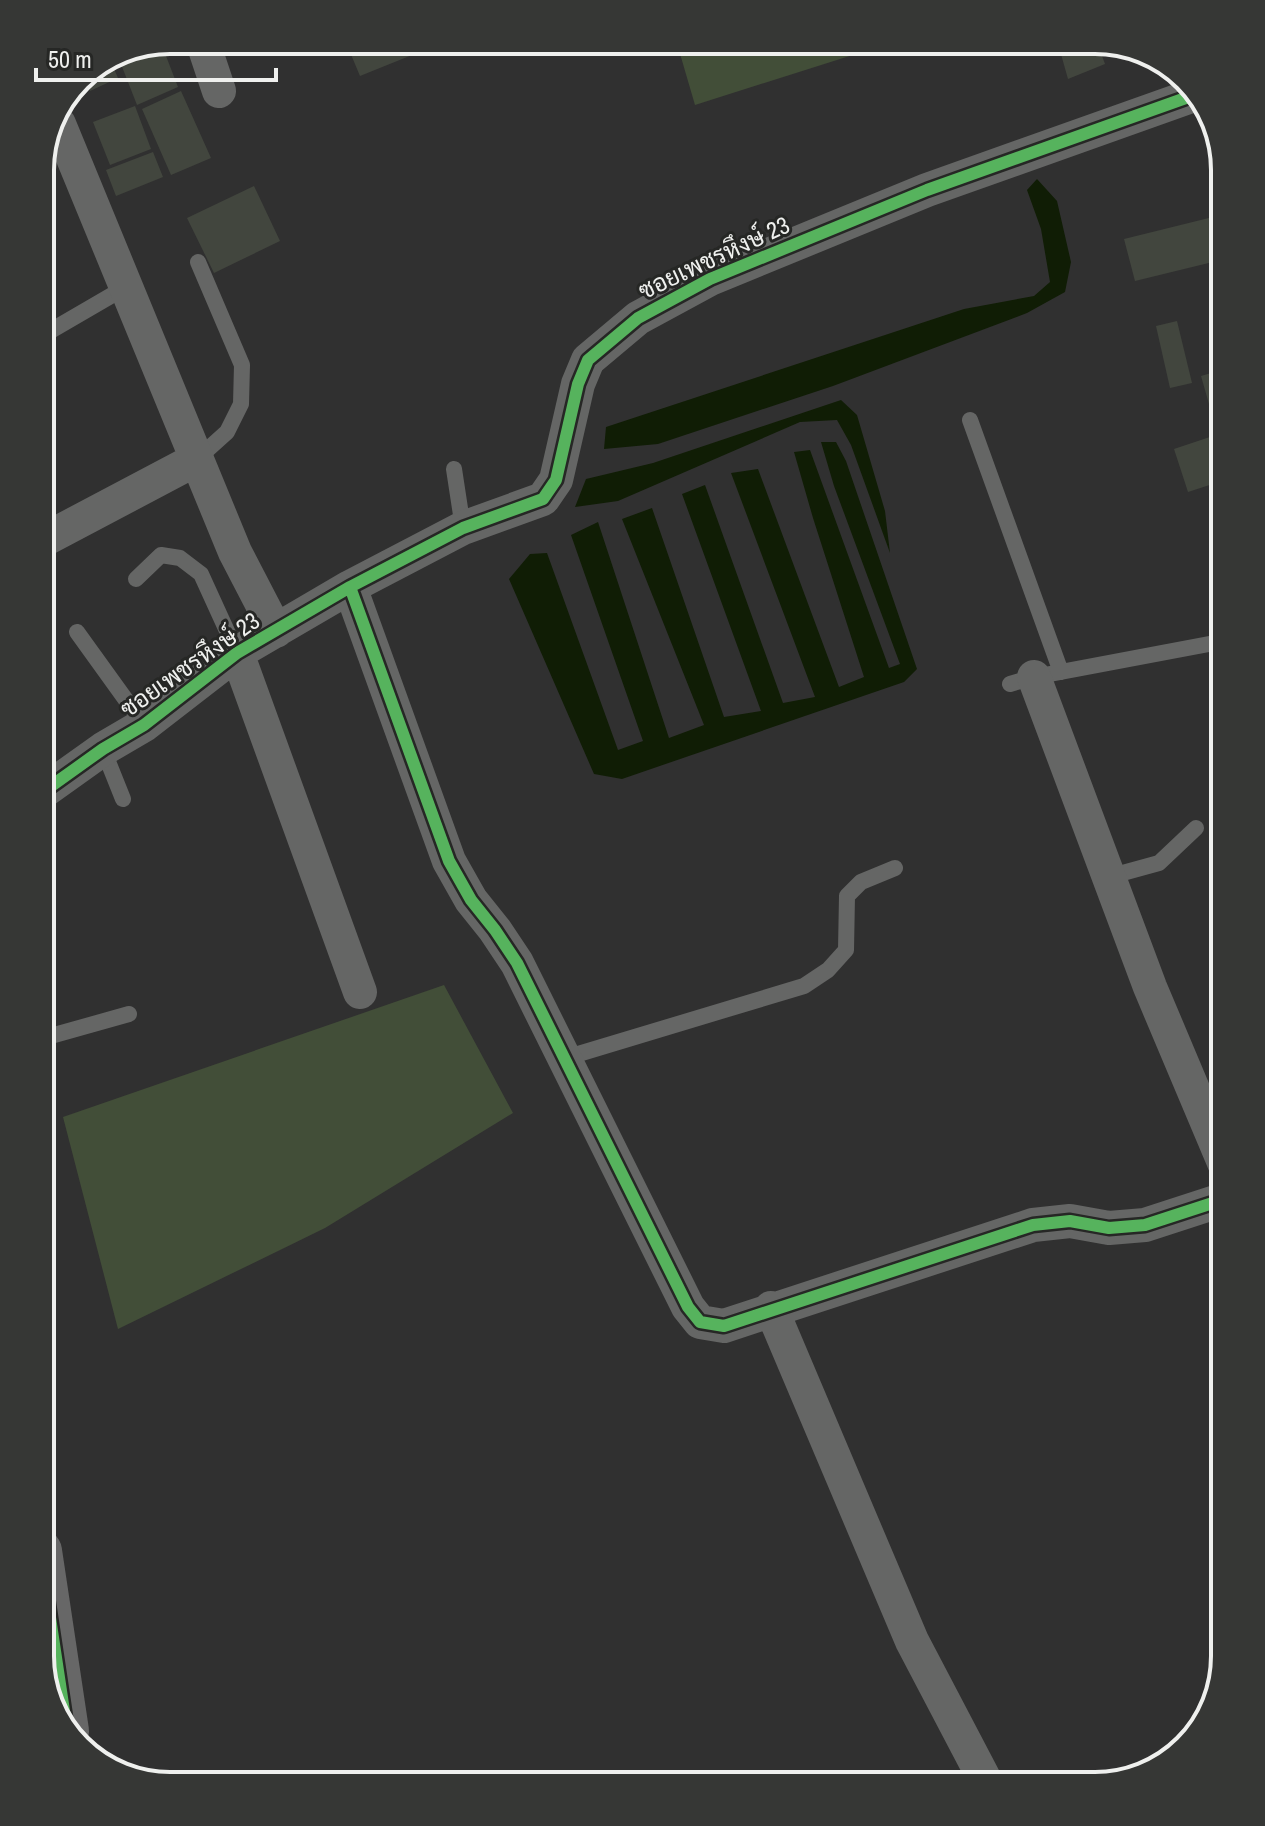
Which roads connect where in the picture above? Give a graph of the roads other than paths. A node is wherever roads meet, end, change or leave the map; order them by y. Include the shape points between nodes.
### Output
1 (207, 54) edge
2 (219, 91) dead end
3 (1186, 98) edge
4 (62, 130) edge
5 (198, 262) dead end
6 (126, 287) junction
7 (54, 329) edge
8 (970, 420) dead end
9 (197, 459) junction
10 (454, 469) dead end
11 (463, 528) junction
12 (54, 535) edge
13 (136, 579) dead end
14 (350, 587) junction
15 (276, 631) junction
16 (77, 632) dead end
17 (1211, 644) edge
18 (237, 653) junction
19 (1035, 677) junction
20 (144, 725) junction
21 (103, 749) junction
22 (54, 784) edge
23 (123, 799) dead end
24 (1196, 828) dead end
25 (895, 868) dead end
26 (1108, 877) junction
27 (360, 992) dead end
28 (129, 1014) dead end
29 (54, 1035) edge
30 (565, 1058) junction
31 (1211, 1132) edge
32 (1211, 1204) edge
33 (771, 1308) junction
34 (981, 1772) edge

1 - 2 street
3 - 11 street, ซอยเพชรหึงษ์ 23 via 927,190 710,279 638,318 588,360 556,480 543,499
4 - 6 street
5 - 9 lane via 242,365 241,404 227,432
6 - 7 lane
6 - 9 street
8 - 19 lane
9 - 12 street
9 - 15 street via 235,552
10 - 11 lane
11 - 14 street, ซอยเพชรหึงษ์ 23
13 - 18 lane via 161,555 180,558 201,574
14 - 15 street, ซอยเพชรหึงษ์ 23
14 - 30 street via 449,861 517,963
15 - 18 street, ซอยเพชรหึงษ์ 23
16 - 20 lane
17 - 19 lane
18 - 20 street, ซอยเพชรหึงษ์ 23
18 - 27 street
19 - 26 street
20 - 21 street, ซอยเพชรหึงษ์ 23
21 - 22 street, ซอยเพชรหึงษ์ 23
21 - 23 lane
24 - 26 lane via 1159,863
25 - 30 lane via 861,882 847,896 846,950 804,986
26 - 31 street
28 - 29 lane
30 - 33 street via 700,1322 724,1326
32 - 33 street via 1145,1225 1033,1225
33 - 34 street via 912,1641

